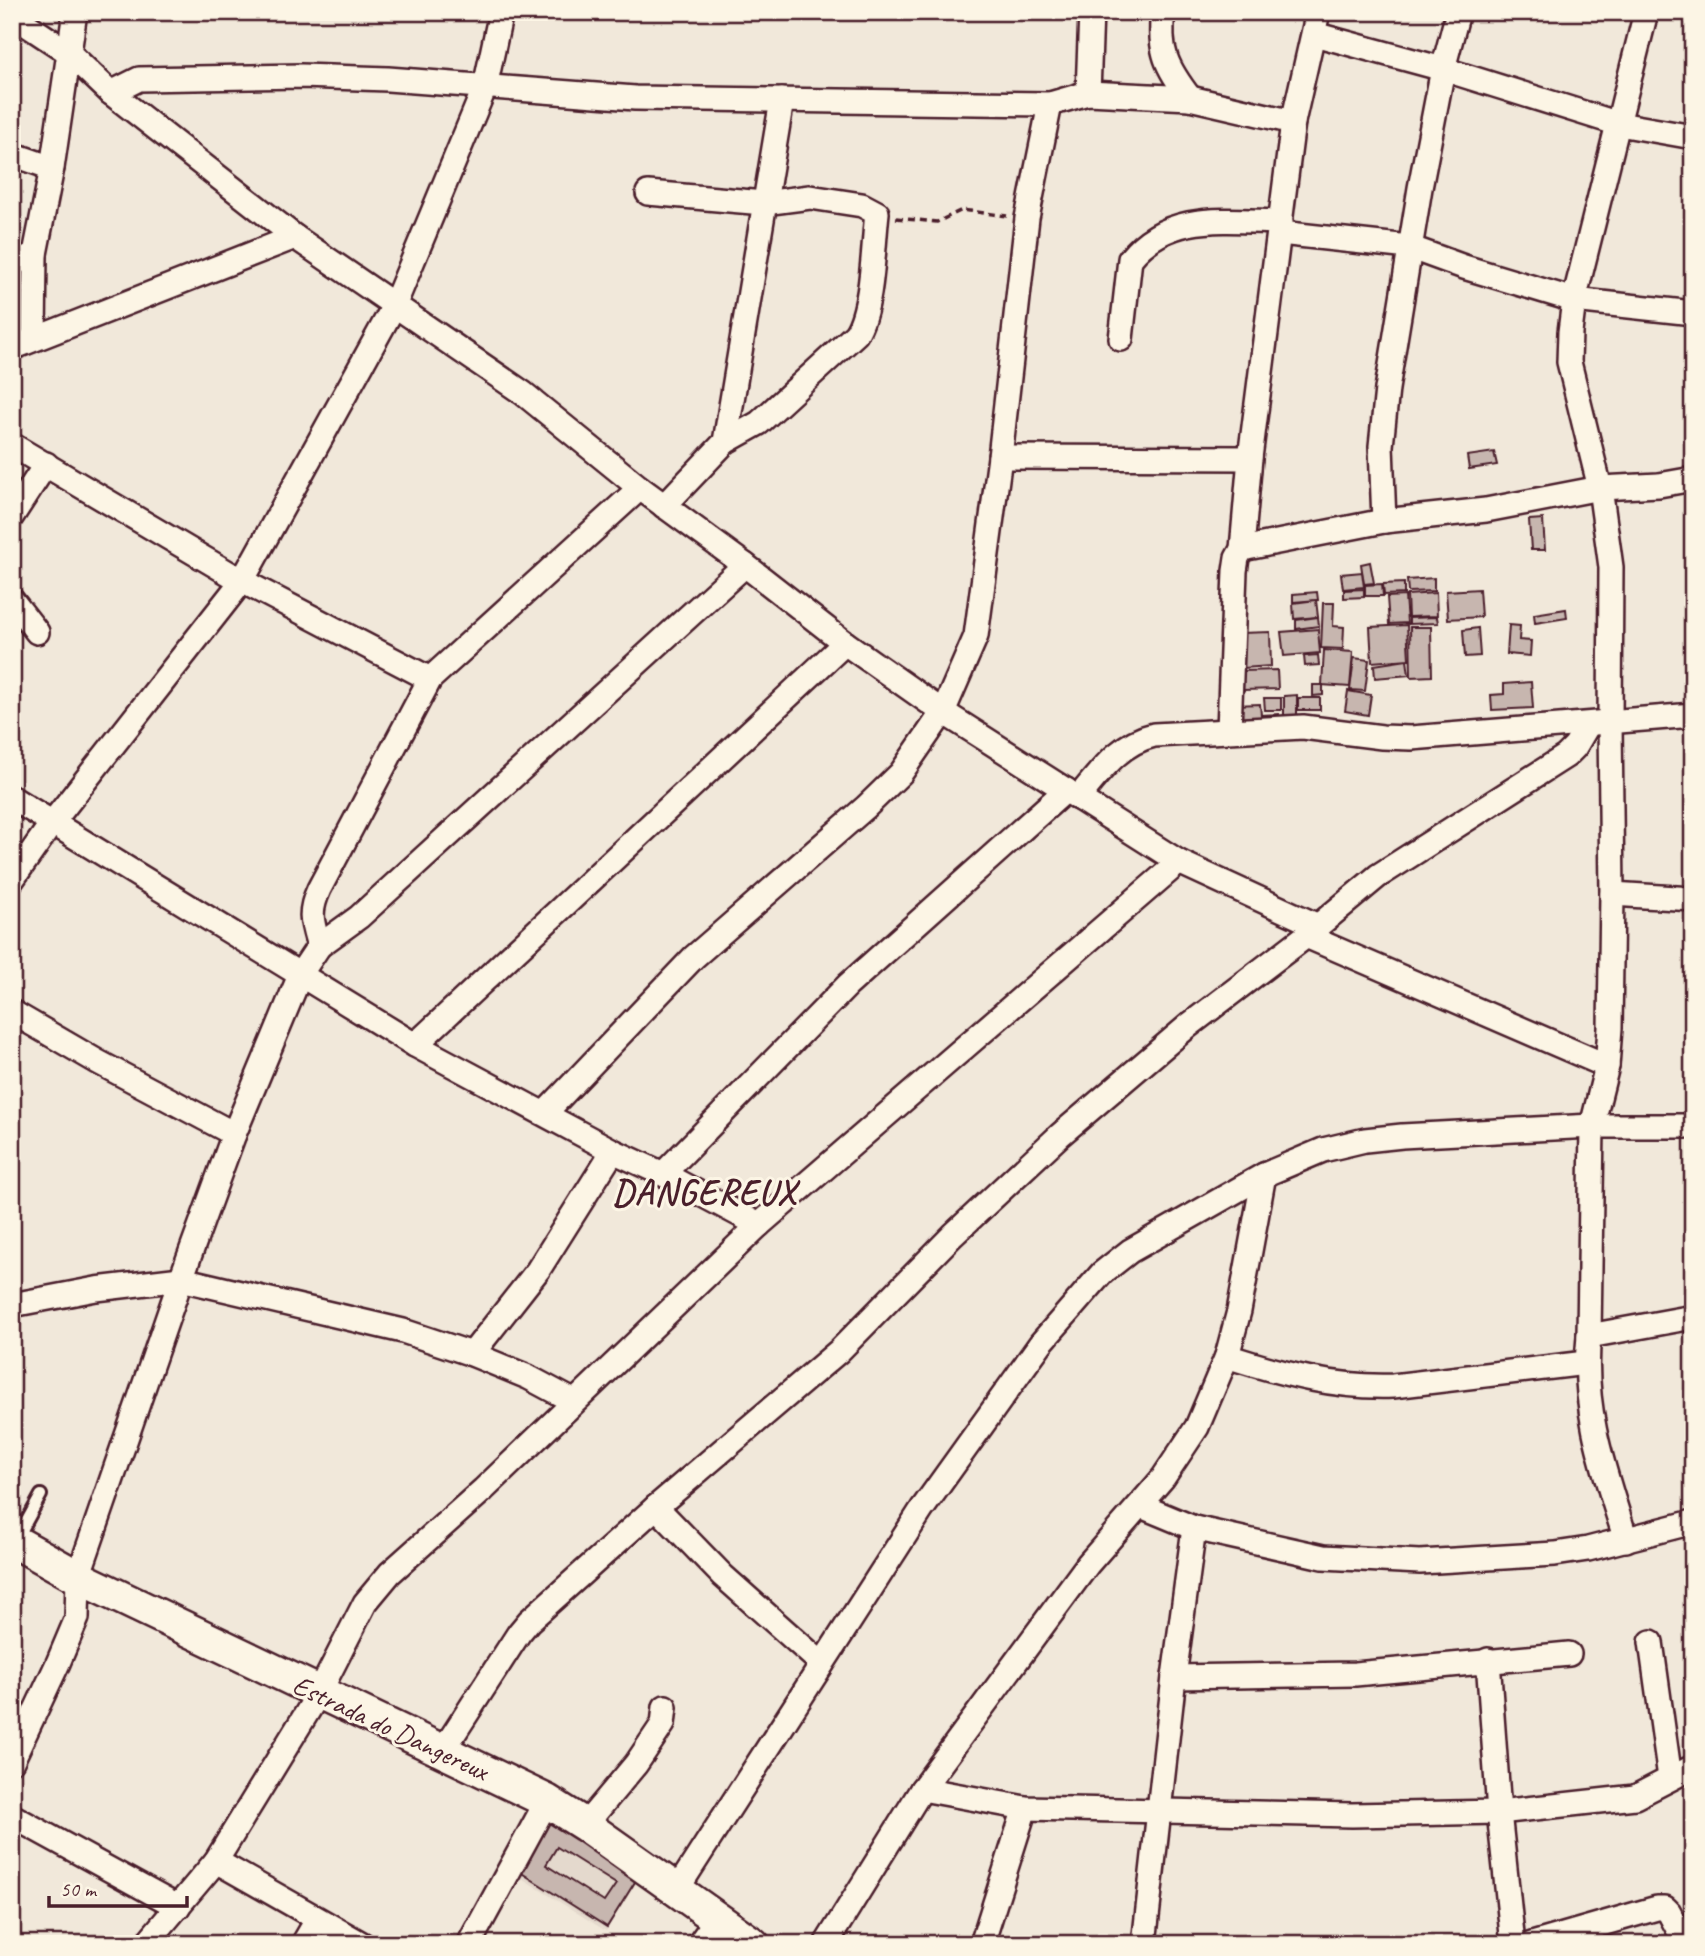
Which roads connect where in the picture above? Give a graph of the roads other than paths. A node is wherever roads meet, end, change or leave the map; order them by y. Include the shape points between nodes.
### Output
1 (75, 12) edge
2 (501, 12) edge
3 (1091, 12) edge
4 (1164, 12) edge
5 (1458, 12) edge
6 (1646, 12) edge
7 (12, 15) edge
8 (1316, 23) edge
9 (68, 52) junction
10 (1163, 56) junction
11 (1443, 69) junction
12 (485, 87) junction
13 (111, 93) junction
14 (1088, 93) junction
15 (1145, 96) junction
16 (1190, 98) junction
17 (782, 100) junction
18 (1050, 104) junction
19 (1293, 122) junction
20 (1619, 124) junction
21 (1693, 138) edge
22 (12, 154) edge
23 (52, 168) junction
24 (648, 193) dead end
25 (764, 203) junction
26 (1280, 228) junction
27 (295, 237) junction
28 (1409, 247) junction
29 (35, 254) junction
30 (12, 264) edge
31 (1574, 300) junction
32 (394, 306) junction
33 (1693, 313) edge
34 (34, 338) junction
35 (1121, 339) dead end
36 (12, 348) edge
37 (725, 442) junction
38 (12, 445) edge
39 (1000, 457) junction
40 (1250, 458) junction
41 (46, 464) junction
42 (1693, 479) edge
43 (640, 488) junction
44 (1600, 488) junction
45 (664, 506) junction
46 (12, 516) edge
47 (1384, 521) junction
48 (1242, 548) junction
49 (745, 565) junction
50 (242, 581) junction
51 (12, 600) edge
52 (37, 632) dead end
53 (845, 643) junction
54 (430, 679) junction
55 (943, 712) junction
56 (1693, 715) edge
57 (1599, 724) junction
58 (1229, 730) junction
59 (1072, 794) junction
60 (12, 798) edge
61 (52, 824) junction
62 (1179, 862) junction
63 (12, 880) edge
64 (1612, 894) junction
65 (1693, 899) edge
66 (1312, 931) junction
67 (319, 946) junction
68 (301, 974) junction
69 (12, 1012) edge
70 (415, 1045) junction
71 (1607, 1066) junction
72 (545, 1113) junction
73 (1592, 1126) junction
74 (1693, 1126) edge
75 (234, 1134) junction
76 (613, 1152) junction
77 (663, 1174) junction
78 (1264, 1175) junction
79 (759, 1224) junction
80 (181, 1279) junction
81 (12, 1305) edge
82 (1693, 1317) edge
83 (1589, 1336) junction
84 (472, 1354) junction
85 (1227, 1356) junction
86 (1586, 1363) junction
87 (573, 1401) junction
88 (41, 1495) dead end
89 (1141, 1506) junction
90 (656, 1507) junction
91 (1693, 1522) edge
92 (1195, 1528) junction
93 (14, 1540) edge
94 (1626, 1540) junction
95 (78, 1577) junction
96 (1651, 1642) dead end
97 (1569, 1654) dead end
98 (1488, 1660) junction
99 (822, 1664) junction
100 (1174, 1677) junction
101 (319, 1693) junction
102 (665, 1707) dead end
103 (15, 1746) edge
104 (442, 1752) junction
105 (1693, 1767) edge
106 (1670, 1778) junction
107 (922, 1789) junction
108 (547, 1801) junction
109 (1025, 1808) junction
110 (1160, 1812) junction
111 (1499, 1812) junction
112 (12, 1816) edge
113 (585, 1825) junction
114 (216, 1861) junction
115 (676, 1891) junction
116 (178, 1907) junction
117 (718, 1919) junction
118 (317, 1920) junction
119 (146, 1944) edge
120 (303, 1944) edge
121 (362, 1944) edge
122 (469, 1944) edge
123 (699, 1944) edge
124 (753, 1944) edge
125 (826, 1944) edge
126 (982, 1944) edge
127 (1144, 1944) edge
128 (1513, 1944) edge
129 (1532, 1944) edge
130 (1686, 1944) edge

1 - 9 street
2 - 12 street
3 - 14 street
4 - 10 street
5 - 11 street
6 - 20 street
7 - 9 street
8 - 11 street
8 - 19 street
9 - 13 street
9 - 23 street
10 - 15 street
10 - 16 street
11 - 20 street
11 - 28 street
12 - 13 street via 288,76 139,79
12 - 17 street via 635,98
12 - 32 street
13 - 27 street
14 - 15 street
14 - 18 street
15 - 16 street
16 - 19 street
17 - 18 street
17 - 25 street
18 - 39 street via 1027,218
19 - 26 street
20 - 21 street
20 - 31 street
22 - 23 street
23 - 29 street
24 - 25 street
25 - 37 street
25 - 37 street via 810,197 862,205 877,213 866,306 856,334 759,423
26 - 28 street
26 - 35 street via 1206,221 1187,223 1152,239 1130,259
26 - 40 street
27 - 32 street
27 - 34 street
28 - 31 street
28 - 47 street via 1383,422
29 - 30 street
29 - 34 street
31 - 33 street
31 - 44 street via 1569,362
32 - 43 street via 523,393
32 - 50 street
34 - 36 street
37 - 45 street
38 - 41 street
39 - 40 street
39 - 55 street via 976,636
40 - 48 street
41 - 46 street
41 - 50 street
42 - 44 street
43 - 45 street
43 - 54 street
44 - 47 street via 1486,510
44 - 57 street via 1611,567
45 - 49 street
47 - 48 street
48 - 58 street via 1235,571
49 - 53 street
49 - 67 street via 359,917
50 - 54 street
50 - 61 street
51 - 52 street
53 - 55 street
53 - 70 street
54 - 67 street via 312,904
55 - 59 street
55 - 72 street via 901,773 694,957
56 - 57 street
57 - 58 street via 1411,737 1303,727
57 - 64 street
57 - 66 street via 1566,756 1395,864
58 - 59 street via 1139,738
59 - 62 street
59 - 77 street via 848,985
60 - 61 street
61 - 63 street
61 - 68 street
62 - 66 street
62 - 79 street
64 - 65 street
64 - 71 street
66 - 71 street
66 - 90 street via 1188,1026 1060,1135 839,1351
67 - 68 street
68 - 70 street
68 - 75 street
69 - 75 street
70 - 72 street
71 - 73 street
72 - 76 street
73 - 74 street
73 - 78 street via 1365,1140 1323,1150
73 - 83 street
75 - 80 street
76 - 77 street
76 - 84 street via 538,1270
77 - 79 street
78 - 85 street
78 - 99 street via 1130,1251 1070,1307 922,1509
79 - 87 street
80 - 81 street
80 - 84 street via 403,1331
80 - 95 street
82 - 83 street
83 - 86 street
84 - 87 street
85 - 86 street via 1279,1373 1362,1387
85 - 89 street via 1198,1427
86 - 94 street via 1593,1433
87 - 101 street via 376,1588
88 - 93 lane
89 - 92 street
89 - 107 street via 1088,1564
90 - 99 street via 723,1576
90 - 104 street via 519,1633
91 - 94 street
92 - 94 street via 1323,1557 1420,1563 1555,1554
92 - 100 street
93 - 95 main road, Estrada do Dangereux
95 - 101 main road, Estrada do Dangereux
95 - 103 street via 77,1618
96 - 106 street
97 - 98 street
98 - 100 street via 1316,1676
98 - 111 street
99 - 115 street
100 - 110 street
101 - 104 main road, Estrada do Dangereux
101 - 114 street
102 - 113 street via 663,1724 636,1764
104 - 108 main road, Estrada do Dangereux
105 - 106 street
106 - 111 street via 1635,1797
107 - 109 street
107 - 125 street
108 - 113 main road, Estrada do Dangereux
108 - 122 street
109 - 110 street
109 - 126 street
110 - 111 street
110 - 127 street
111 - 128 street
112 - 116 street
113 - 115 main road, Estrada do Dangereux
114 - 116 street
114 - 118 street
115 - 117 main road, Estrada do Dangereux
116 - 119 street
117 - 123 street
117 - 124 main road, Estrada do Dangereux
118 - 120 street
118 - 121 street
129 - 130 street via 1665,1908

